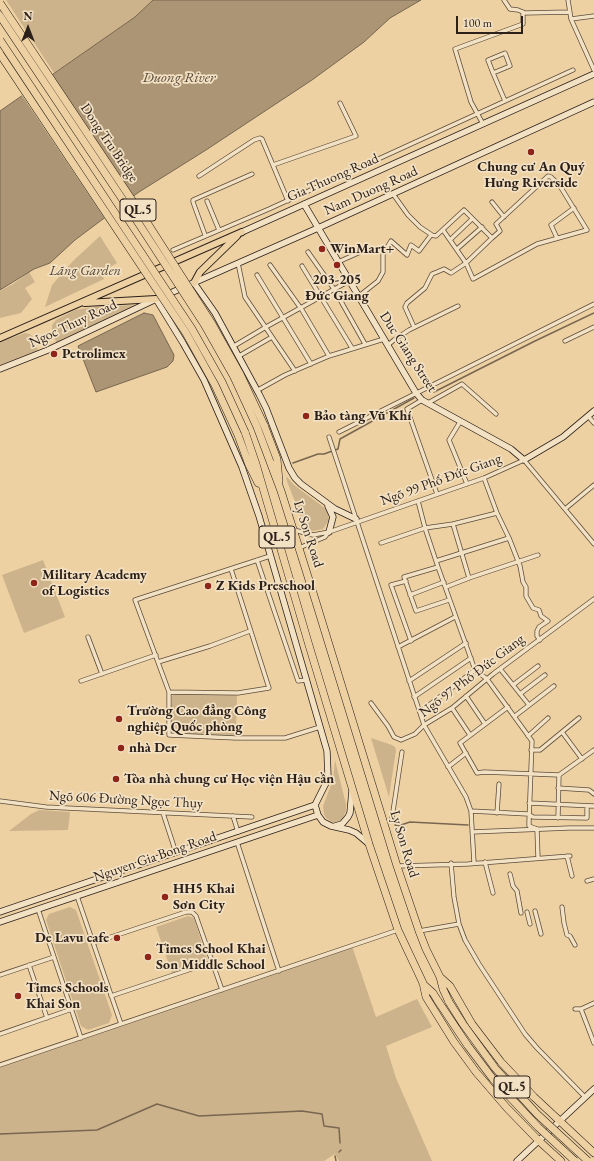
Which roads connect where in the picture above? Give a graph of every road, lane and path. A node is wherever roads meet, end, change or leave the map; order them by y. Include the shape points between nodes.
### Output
1 (504, 0) edge
2 (568, 0) edge
3 (0, 3) edge
4 (523, 12) junction
5 (569, 12) junction
6 (0, 16) edge
7 (594, 16) edge
8 (571, 19) junction
9 (0, 40) edge
10 (0, 54) edge
11 (573, 70) dead end
12 (594, 70) edge
13 (493, 73) junction
14 (594, 74) edge
15 (505, 101) junction
16 (594, 102) edge
17 (340, 103) dead end
18 (478, 114) junction
19 (483, 124) junction
20 (273, 165) junction
21 (252, 174) dead end
22 (199, 176) dead end
23 (334, 180) junction
24 (338, 189) junction
25 (393, 194) junction
26 (288, 201) junction
27 (207, 202) dead end
28 (492, 202) dead end
29 (304, 204) junction
30 (574, 208) junction
31 (504, 217) junction
32 (472, 219) junction
33 (318, 228) junction
34 (482, 228) junction
35 (219, 230) junction
36 (443, 230) junction
37 (242, 232) junction
38 (432, 235) junction
39 (205, 236) junction
40 (492, 238) junction
41 (558, 238) junction
42 (450, 240) junction
43 (456, 249) junction
44 (173, 250) dead end
45 (365, 250) dead end
46 (308, 252) dead end
47 (338, 262) junction
48 (238, 263) junction
49 (466, 263) junction
50 (270, 265) dead end
51 (302, 266) dead end
52 (257, 275) dead end
53 (349, 281) junction
54 (194, 283) junction
55 (334, 289) junction
56 (359, 296) junction
57 (320, 297) junction
58 (156, 299) junction
59 (82, 303) junction
60 (594, 304) edge
61 (458, 306) dead end
62 (300, 308) junction
63 (283, 318) junction
64 (266, 326) junction
65 (414, 327) junction
66 (594, 327) edge
67 (272, 337) junction
68 (0, 338) edge
69 (384, 339) junction
70 (565, 341) dead end
71 (365, 344) junction
72 (388, 345) junction
73 (234, 346) junction
74 (352, 348) junction
75 (239, 356) junction
76 (329, 356) junction
77 (311, 364) junction
78 (0, 369) edge
79 (294, 371) junction
80 (258, 390) junction
81 (416, 393) junction
82 (425, 402) junction
83 (594, 412) edge
84 (496, 414) dead end
85 (588, 416) junction
86 (460, 422) junction
87 (594, 423) edge
88 (260, 426) junction
89 (339, 432) dead end
90 (242, 434) junction
91 (329, 437) dead end
92 (524, 460) junction
93 (484, 478) junction
94 (467, 484) junction
95 (594, 485) edge
96 (314, 494) junction
97 (437, 494) junction
98 (418, 501) junction
99 (565, 509) junction
100 (497, 513) junction
101 (356, 520) junction
102 (453, 524) junction
103 (425, 528) junction
104 (293, 530) junction
105 (329, 532) junction
106 (509, 538) junction
107 (381, 543) dead end
108 (594, 544) edge
109 (299, 548) junction
110 (462, 552) junction
111 (538, 555) dead end
112 (270, 556) junction
113 (257, 560) junction
114 (436, 561) junction
115 (518, 562) junction
116 (438, 567) junction
117 (231, 569) junction
118 (470, 578) junction
119 (405, 579) junction
120 (444, 582) junction
121 (446, 587) junction
122 (410, 595) junction
123 (594, 599) edge
124 (449, 600) junction
125 (455, 617) junction
126 (250, 631) junction
127 (88, 637) dead end
128 (540, 640) junction
129 (410, 641) junction
130 (466, 643) junction
131 (398, 647) junction
132 (156, 655) junction
133 (471, 658) junction
134 (158, 662) junction
135 (538, 666) dead end
136 (475, 670) junction
137 (501, 670) junction
138 (102, 674) junction
139 (545, 676) dead end
140 (487, 679) junction
141 (306, 680) junction
142 (81, 681) dead end
143 (409, 681) junction
144 (513, 685) junction
145 (554, 686) dead end
146 (169, 692) junction
147 (520, 694) junction
148 (414, 696) junction
149 (466, 696) junction
150 (371, 703) dead end
151 (529, 705) junction
152 (508, 707) junction
153 (452, 708) junction
154 (420, 712) junction
155 (515, 716) junction
156 (548, 718) dead end
157 (579, 718) dead end
158 (485, 724) junction
159 (424, 726) junction
160 (320, 727) junction
161 (562, 732) junction
162 (470, 735) junction
163 (528, 736) junction
164 (532, 750) junction
165 (594, 750) edge
166 (402, 752) dead end
167 (466, 753) junction
168 (582, 759) junction
169 (448, 767) junction
170 (531, 774) junction
171 (560, 775) junction
172 (498, 784) dead end
173 (558, 788) junction
174 (352, 789) junction
175 (594, 794) edge
176 (0, 801) edge
177 (529, 803) junction
178 (558, 804) junction
179 (316, 805) junction
180 (587, 806) junction
181 (594, 806) edge
182 (470, 811) junction
183 (163, 813) junction
184 (497, 813) junction
185 (318, 814) junction
186 (528, 814) junction
187 (233, 816) junction
188 (252, 817) dead end
189 (392, 818) dead end
190 (558, 818) junction
191 (331, 826) junction
192 (594, 828) edge
193 (537, 829) junction
194 (238, 832) junction
195 (472, 832) junction
196 (237, 842) junction
197 (369, 844) junction
198 (176, 853) junction
199 (538, 858) junction
200 (485, 862) junction
201 (474, 863) junction
202 (451, 864) junction
203 (397, 866) junction
204 (510, 874) dead end
205 (572, 876) dead end
206 (594, 879) edge
207 (587, 881) dead end
208 (74, 887) junction
209 (494, 893) dead end
210 (77, 896) junction
211 (35, 900) junction
212 (562, 907) dead end
213 (38, 909) junction
214 (535, 911) dead end
215 (0, 912) edge
216 (527, 912) dead end
217 (521, 913) dead end
218 (0, 922) edge
219 (459, 924) junction
220 (530, 924) dead end
221 (398, 930) junction
222 (419, 931) junction
223 (541, 934) dead end
224 (93, 943) junction
225 (574, 945) dead end
226 (54, 957) junction
227 (212, 962) junction
228 (29, 965) junction
229 (279, 971) junction
230 (0, 975) edge
231 (440, 977) junction
232 (423, 983) junction
233 (222, 990) junction
234 (111, 996) junction
235 (594, 1004) edge
236 (575, 1008) dead end
237 (72, 1009) junction
238 (581, 1010) junction
239 (47, 1018) junction
240 (121, 1024) junction
241 (0, 1034) edge
242 (81, 1038) junction
243 (594, 1043) edge
244 (0, 1065) edge
245 (594, 1089) edge
246 (585, 1097) junction
247 (546, 1109) junction
248 (560, 1122) junction
249 (522, 1123) junction
250 (539, 1141) junction
251 (582, 1142) junction
252 (594, 1153) edge
253 (517, 1161) edge
254 (562, 1161) edge
255 (575, 1161) edge
256 (588, 1161) edge

1 - 4 street via 510,10
2 - 5 street
3 - 88 highway, Dong Tru Bridge / QL.5, bridge via 212,324 240,374
4 - 5 street
4 - 18 street via 523,24 455,49
5 - 8 street
6 - 88 highway, Dong Tru Bridge / QL.5, bridge via 204,324
7 - 8 street
8 - 12 street
9 - 90 highway, QL.5, bridge via 192,329 222,382
10 - 90 highway, QL.5, bridge via 186,333
11 - 15 street, Gia Thuong Road
13 - 13 street via 510,66 505,53 488,60
13 - 15 street
14 - 19 street, Gia Thuong Road
15 - 18 street, Gia Thuong Road
16 - 25 street, Nam Duong Road
17 - 20 street via 356,136
18 - 19 street
18 - 23 street, Gia Thuong Road
19 - 24 street, Gia Thuong Road
20 - 22 street via 260,138
20 - 26 street
21 - 39 street via 193,200
23 - 24 street
23 - 26 street, Gia Thuong Road
24 - 29 street, Gia Thuong Road
25 - 33 street, Nam Duong Road
25 - 38 street via 420,228
26 - 35 street, Gia Thuong Road
27 - 35 street
28 - 31 street
29 - 33 street, Duc Giang Street
29 - 37 street, Gia Thuong Road
30 - 31 street via 560,186 548,176
30 - 41 street via 551,226
30 - 41 street via 587,230
31 - 40 street via 496,224 500,231
32 - 34 street
32 - 36 street via 464,210
32 - 42 street
33 - 47 street, Duc Giang Street
33 - 48 street, Nam Duong Road
34 - 40 street
34 - 43 street
35 - 39 street, Gia Thuong Road
36 - 38 street via 436,236
36 - 42 street
37 - 54 main road via 200,272
37 - 59 main road, Gia Thuong Road
38 - 56 street via 419,251 411,246 407,255 391,241 383,254 383,272 378,281
39 - 44 street, Gia Thuong Road
40 - 49 street
41 - 49 street via 536,244 474,279
42 - 43 street
43 - 49 street
45 - 47 street
46 - 55 street
47 - 53 street, Duc Giang Street
48 - 54 street, Nam Duong Road
48 - 64 street via 245,297
49 - 65 street via 451,273 444,269 432,274 425,288 407,303 405,307
50 - 62 street
51 - 57 street
52 - 63 street
53 - 55 street
53 - 56 street, Duc Giang Street
54 - 58 street, Nam Duong Road
54 - 73 street
55 - 57 street
55 - 71 street
56 - 69 street, Duc Giang Street
57 - 62 street
57 - 74 street
58 - 59 main road
58 - 78 street, Ngoc Thuy Road via 48,350
58 - 112 street via 204,380 223,420 242,467
59 - 68 main road, Ngoc Thuy Road
60 - 81 street
61 - 65 street
62 - 63 street
62 - 76 street
63 - 64 street
63 - 77 street
64 - 67 street
64 - 73 street
65 - 72 street
66 - 70 street
67 - 75 street
67 - 79 street
69 - 71 street
69 - 72 street, Duc Giang Street
71 - 74 street
72 - 81 street, Duc Giang Street
73 - 75 street
74 - 76 street
75 - 80 street
76 - 77 street
77 - 79 street
79 - 80 street
80 - 96 street via 292,473
81 - 82 street, Duc Giang Street
81 - 89 street
82 - 84 street via 462,384
82 - 86 street, Duc Giang Street
82 - 97 street via 407,409
83 - 85 street
85 - 87 street
85 - 92 street via 563,438
86 - 92 street, Duc Giang Street via 511,449
86 - 94 street via 449,440
88 - 104 highway, Ly Son Road / QL.5
90 - 174 highway, QL.5 via 265,497
91 - 101 street
92 - 93 street, Ngõ 99 Phố Đức Giang
92 - 99 street
93 - 94 street, Ngõ 99 Phố Đức Giang
93 - 100 street
94 - 97 street, Ngõ 99 Phố Đức Giang
95 - 99 street
96 - 101 street
96 - 105 street via 333,514
97 - 98 street, Ngõ 99 Phố Đức Giang
98 - 101 street, Ngõ 99 Phố Đức Giang via 364,520
98 - 103 street
99 - 108 street
100 - 102 street
100 - 106 street
101 - 105 street, Ngõ 99 Phố Đức Giang
101 - 131 street
102 - 103 street
102 - 110 street
103 - 107 street
103 - 114 street
104 - 105 street via 313,535
104 - 109 highway, Ly Son Road / QL.5
105 - 109 street via 325,537
106 - 110 street
106 - 115 street
109 - 203 highway, Ly Son Road / QL.5
110 - 114 street
110 - 118 street
111 - 115 street
112 - 113 street
112 - 141 street
113 - 117 street
113 - 141 street via 298,681
114 - 116 street
115 - 118 street
115 - 128 street via 526,587 526,596 533,608 539,610 541,616 548,621 538,627 537,636
116 - 119 street
116 - 120 street
117 - 126 street
117 - 132 street via 135,600
118 - 121 street
119 - 122 street
119 - 129 street via 391,585
120 - 121 street
120 - 122 street
121 - 124 street
122 - 124 street via 416,612
123 - 128 street, Ngõ 97 Phố Đức Giang
124 - 125 street
125 - 129 street
125 - 130 street
126 - 134 street
126 - 146 street via 269,688 238,692
127 - 138 street
128 - 137 street, Ngõ 97 Phố Đức Giang
129 - 131 street
130 - 133 street
130 - 143 street
131 - 143 street
132 - 134 street
132 - 138 street
133 - 136 street
133 - 148 street
134 - 146 street
135 - 144 street
136 - 140 street
136 - 154 street
137 - 140 street, Ngõ 97 Phố Đức Giang
137 - 144 street
138 - 142 street
139 - 147 street
140 - 149 street, Ngõ 97 Phố Đức Giang
140 - 152 street
141 - 160 street
143 - 148 street
144 - 147 street
145 - 151 street
146 - 160 street via 169,734 285,738
147 - 151 street
148 - 154 street
149 - 153 street, Ngõ 97 Phố Đức Giang
149 - 158 street
150 - 159 street, Ngõ 97 Phố Đức Giang via 394,737 401,740 415,734
151 - 155 street
152 - 155 street
152 - 158 street
153 - 159 street, Ngõ 97 Phố Đức Giang
153 - 162 street
154 - 159 street
155 - 163 street
156 - 163 street
157 - 161 street
158 - 162 street
159 - 169 street
160 - 179 street via 327,751 328,776
161 - 164 street via 540,750
161 - 168 street
162 - 167 street via 460,743
163 - 164 street via 532,741
164 - 170 street
165 - 168 street
166 - 189 street
167 - 169 street
167 - 170 street via 477,773
168 - 171 street
169 - 182 street via 466,797
170 - 171 street
170 - 177 street
171 - 173 street
172 - 184 street
173 - 175 street via 589,790
173 - 178 street
174 - 191 street via 348,817 342,824
174 - 197 highway, QL.5
176 - 183 street, Ngõ 606 Đường Ngọc Thụy via 46,807
177 - 178 street
177 - 186 street
178 - 180 street
178 - 190 street
179 - 185 street
179 - 194 street, Nguyen Gia Bong Road
180 - 181 street
180 - 190 street via 586,818
182 - 184 street
182 - 195 street
183 - 187 street, Ngõ 606 Đường Ngọc Thụy
183 - 198 street
184 - 186 street
185 - 191 street via 323,822
185 - 196 street, Nguyen Gia Bong Road
186 - 190 street via 533,817
186 - 193 street via 529,826
187 - 188 street, Ngõ 606 Đường Ngọc Thụy
187 - 194 street
191 - 197 street via 356,833
192 - 193 street
193 - 195 street
193 - 199 street
194 - 196 street
194 - 198 street, Nguyen Gia Bong Road
195 - 201 street
196 - 210 street, Nguyen Gia Bong Road
196 - 229 street
197 - 221 highway, QL.5
198 - 208 street, Nguyen Gia Bong Road
199 - 200 street
199 - 205 street via 568,856
200 - 201 street
200 - 209 street
201 - 202 street
202 - 203 street
202 - 219 street
203 - 222 highway, Ly Son Road / QL.5
204 - 217 street via 517,891
206 - 207 street
208 - 210 street
208 - 211 street, Nguyen Gia Bong Road
210 - 213 street, Nguyen Gia Bong Road
210 - 224 street
211 - 213 street
211 - 215 street, Nguyen Gia Bong Road
212 - 225 street via 567,935
213 - 218 street, Nguyen Gia Bong Road
213 - 226 street
214 - 223 street
216 - 220 street
219 - 222 street
219 - 246 street via 479,964 517,1023 537,1048
221 - 229 street
221 - 232 highway, QL.5
222 - 231 highway, Ly Son Road / QL.5
224 - 227 street via 189,912 196,916
224 - 234 street
226 - 228 street
226 - 237 street
227 - 233 street
227 - 234 street
228 - 230 street
228 - 239 street
229 - 233 street
231 - 247 highway, Ly Son Road / QL.5 via 450,986 472,1024 501,1062
231 - 256 highway, QL.5, bridge via 449,1002 495,1068 537,1114
232 - 249 highway, QL.5 via 426,997 454,1042 476,1072
232 - 255 highway, QL.5, bridge via 433,993 493,1079 538,1127
233 - 240 street
234 - 240 street
235 - 238 street
236 - 238 street
237 - 239 street
237 - 242 street
238 - 243 street
239 - 241 street
240 - 242 street
242 - 244 street
245 - 246 street
246 - 248 street
247 - 248 highway, Ly Son Road / QL.5
247 - 249 highway via 537,1121
248 - 250 street
248 - 251 highway, Ly Son Road / QL.5
249 - 250 highway, QL.5
250 - 253 street
250 - 254 highway, QL.5
251 - 252 highway, Ly Son Road / QL.5
251 - 254 highway

